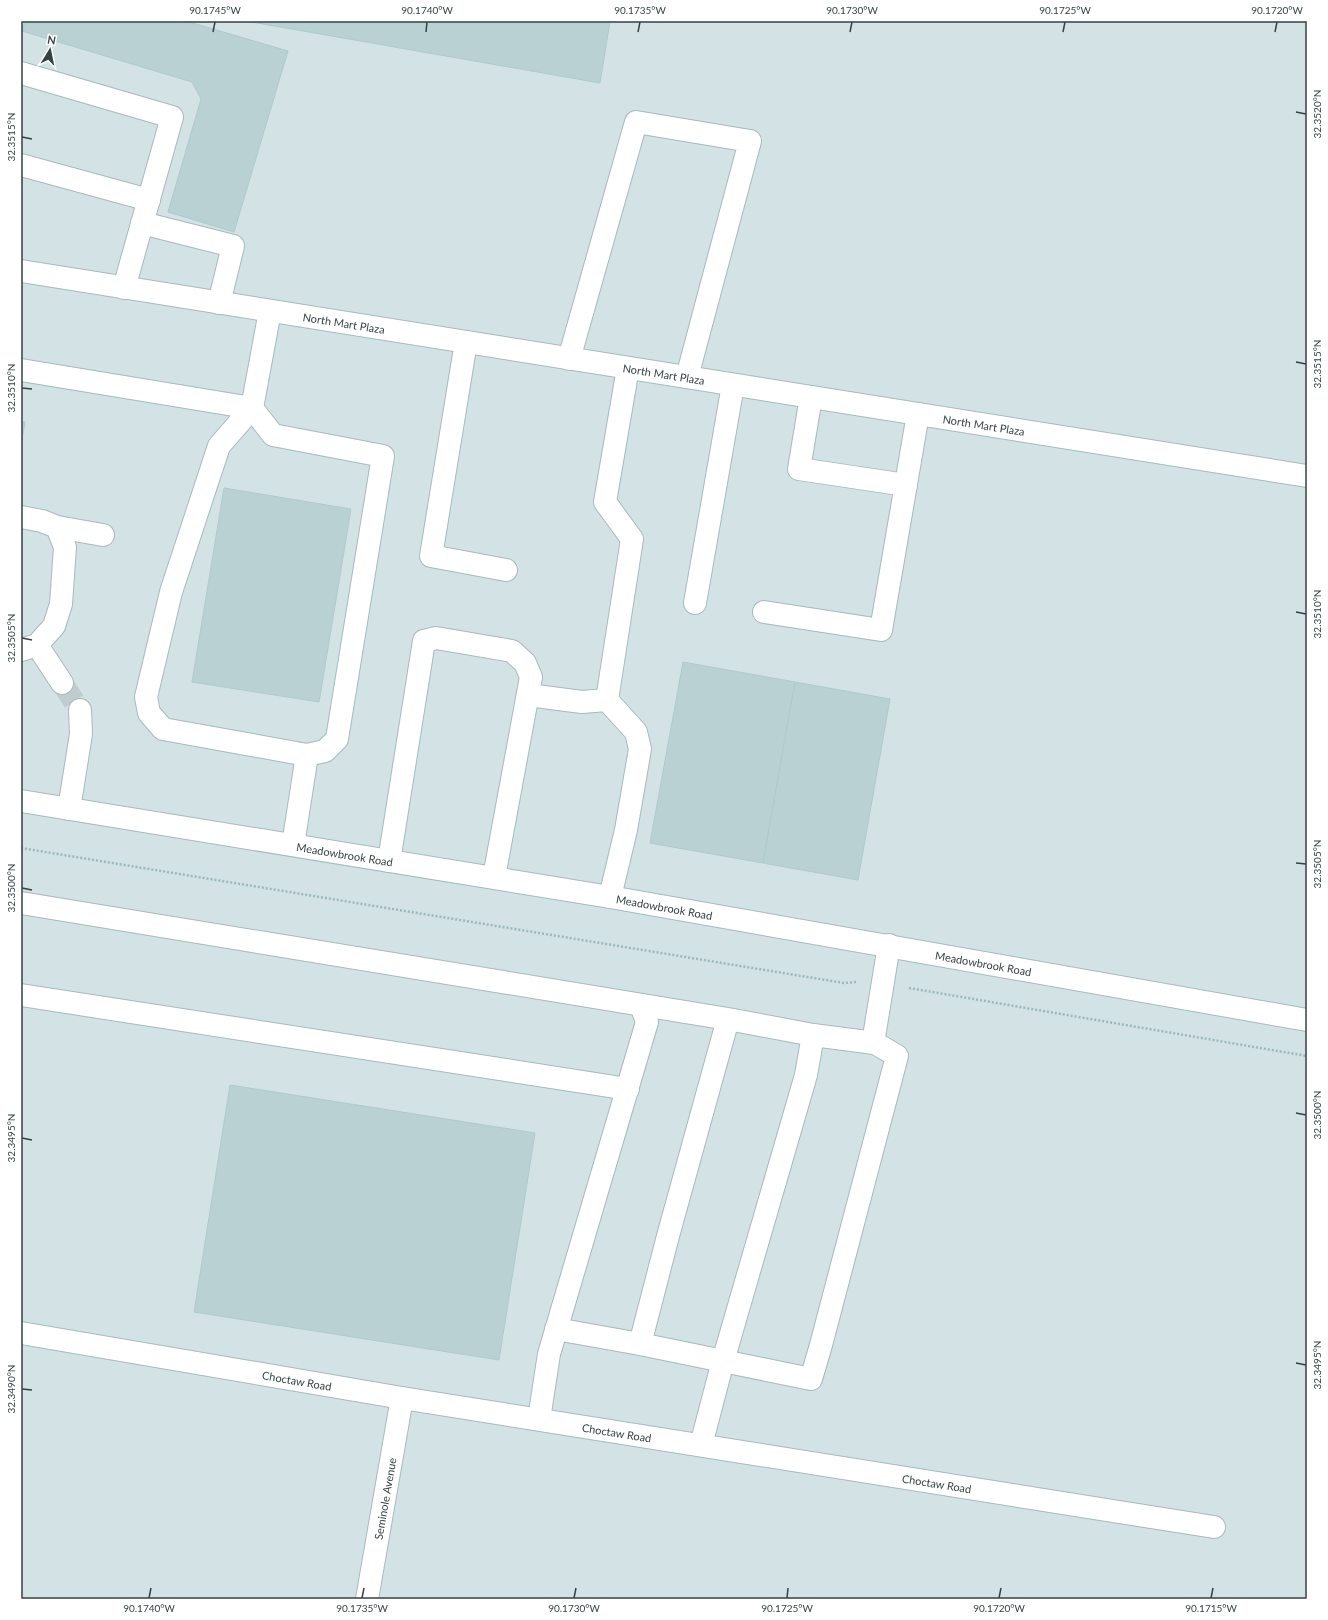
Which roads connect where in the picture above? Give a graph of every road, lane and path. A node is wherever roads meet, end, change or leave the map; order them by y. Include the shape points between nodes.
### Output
1 (21, 73) edge
2 (21, 165) edge
3 (149, 200) junction
4 (142, 223) junction
5 (21, 271) edge
6 (124, 288) junction
7 (219, 303) junction
8 (270, 311) junction
9 (466, 342) junction
10 (569, 358) junction
11 (628, 368) junction
12 (21, 370) edge
13 (687, 377) junction
14 (733, 385) junction
15 (811, 397) junction
16 (252, 408) junction
17 (918, 414) junction
18 (1307, 476) edge
19 (906, 485) junction
20 (21, 517) edge
21 (57, 527) junction
22 (103, 535) dead end
23 (506, 570) dead end
24 (695, 602) dead end
25 (764, 612) dead end
26 (29, 647) edge
27 (62, 683) tunnel mouth
28 (528, 695) junction
29 (607, 700) junction
30 (80, 710) tunnel mouth
31 (307, 755) junction
32 (22, 806) edge
33 (69, 809) junction
34 (293, 845) junction
35 (21, 848) edge
36 (389, 861) junction
37 (494, 877) junction
38 (610, 897) junction
39 (21, 903) edge
40 (888, 945) junction
41 (860, 981) dead end
42 (906, 987) dead end
43 (21, 995) edge
44 (641, 1005) junction
45 (728, 1019) junction
46 (1307, 1020) edge
47 (813, 1035) junction
48 (873, 1043) junction
49 (1307, 1056) edge
50 (628, 1089) junction
51 (556, 1329) junction
52 (21, 1333) edge
53 (640, 1344) junction
54 (723, 1361) junction
55 (402, 1398) junction
56 (539, 1419) junction
57 (701, 1445) junction
58 (1214, 1527) dead end
59 (367, 1599) edge

1 - 3 street via 172,117
2 - 3 street
3 - 4 street
4 - 6 street
4 - 7 street via 233,246
5 - 6 street, North Mart Plaza
6 - 7 street, North Mart Plaza
7 - 8 street, North Mart Plaza
8 - 9 street, North Mart Plaza
8 - 16 street
9 - 10 street, North Mart Plaza
9 - 23 street via 431,556
10 - 11 street, North Mart Plaza
10 - 13 street via 636,122 750,141
11 - 13 street, North Mart Plaza
11 - 29 street via 605,502 632,539
12 - 16 street
13 - 14 street, North Mart Plaza
14 - 15 street, North Mart Plaza
14 - 24 street
15 - 17 street, North Mart Plaza
15 - 19 street via 799,469
16 - 31 street via 273,435 382,456 337,739 325,751
16 - 31 street via 219,446 171,592 146,697 149,713 163,729
17 - 18 street, North Mart Plaza
17 - 19 street
19 - 25 street via 881,630
20 - 21 street
21 - 22 street
21 - 26 street via 65,547 61,604 54,626
26 - 27 street
28 - 29 street via 582,702
28 - 36 street via 531,677 525,663 512,651 436,638 424,641
28 - 37 street
29 - 38 street via 636,732 640,749 626,830
30 - 33 street via 81,734
31 - 34 street
32 - 33 street, Meadowbrook Road
33 - 34 street, Meadowbrook Road
34 - 36 street, Meadowbrook Road
35 - 41 path via 844,983
36 - 37 street, Meadowbrook Road
37 - 38 street, Meadowbrook Road
38 - 40 street, Meadowbrook Road
39 - 44 street
40 - 46 street, Meadowbrook Road
40 - 48 street
42 - 49 path
43 - 50 street
44 - 45 street
44 - 50 street via 647,1022
45 - 47 street
45 - 53 street
47 - 48 street
47 - 54 street via 806,1074
48 - 54 street via 897,1056 811,1379
50 - 51 street
51 - 53 street
51 - 56 street via 549,1354
52 - 55 street, Choctaw Road
53 - 54 street
54 - 57 street
55 - 56 street, Choctaw Road
55 - 59 street, Seminole Avenue
56 - 57 street, Choctaw Road
57 - 58 street, Choctaw Road

